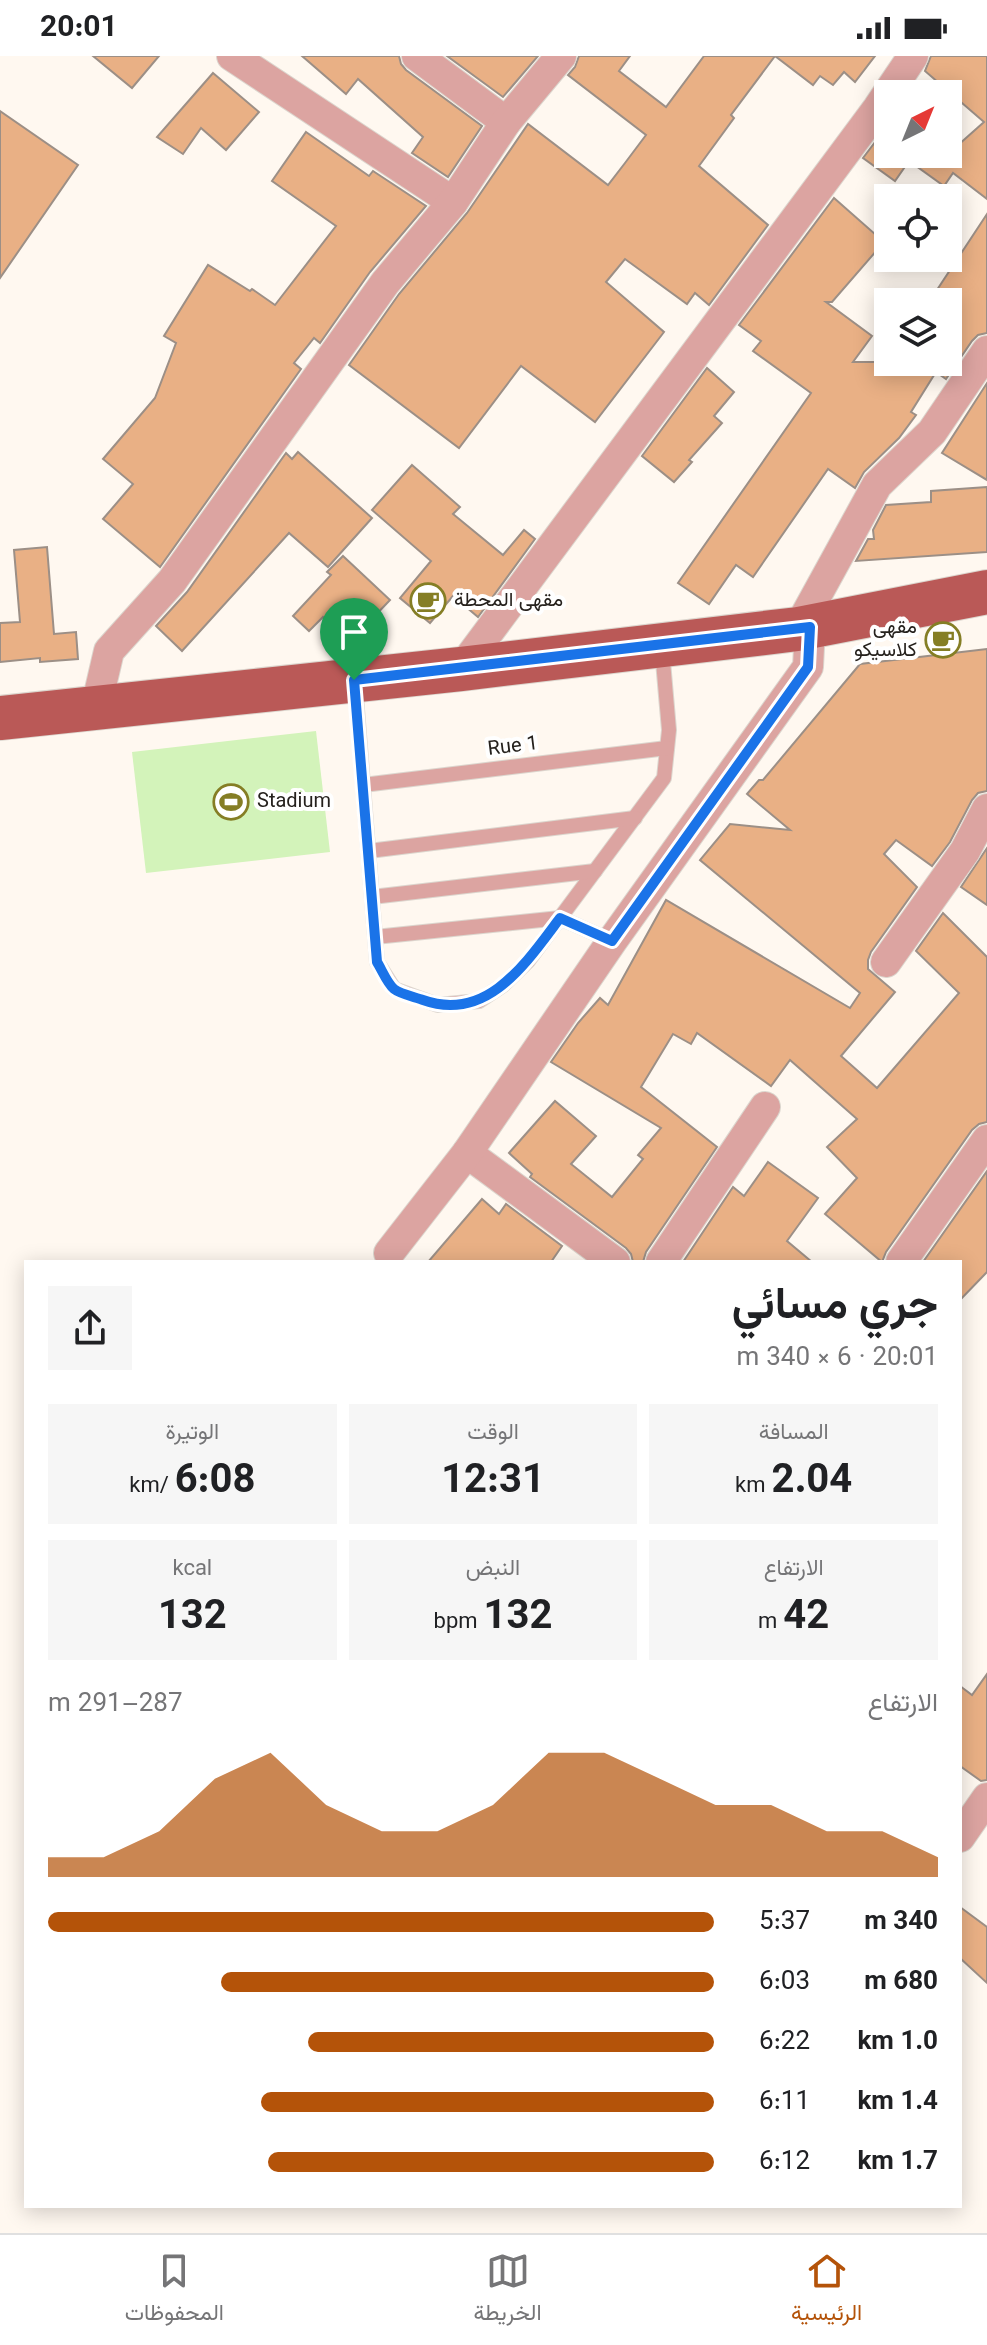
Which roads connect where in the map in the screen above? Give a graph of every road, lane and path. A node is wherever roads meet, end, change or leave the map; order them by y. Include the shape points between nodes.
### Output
1 (232, 56) edge
2 (417, 56) edge
3 (561, 56) edge
4 (913, 56) edge
5 (506, 122) junction
6 (453, 202) junction
7 (987, 351) edge
8 (987, 592) edge
9 (804, 628) junction
10 (662, 645) junction
11 (461, 669) junction
12 (354, 680) junction
13 (96, 707) junction
14 (0, 718) edge
15 (667, 748) junction
16 (363, 785) junction
17 (987, 809) edge
18 (635, 818) junction
19 (369, 851) junction
20 (595, 871) junction
21 (372, 897) junction
22 (560, 918) junction
23 (375, 937) junction
24 (612, 941) junction
25 (886, 962) dead end
26 (765, 1107) dead end
27 (987, 1140) edge
28 (467, 1153) junction
29 (389, 1253) dead end
30 (612, 1260) edge
31 (662, 1260) edge
32 (902, 1260) edge
33 (987, 1798) edge
34 (962, 1834) edge

1 - 6 street
2 - 5 street
3 - 5 street
4 - 11 street
5 - 6 street
6 - 13 street via 385,283 172,581 109,651
7 - 9 street via 932,432 877,485
8 - 9 main road
9 - 10 main road
9 - 24 street via 808,667
10 - 11 main road
10 - 15 lane
11 - 12 main road
12 - 13 main road
12 - 16 lane
13 - 14 main road
15 - 16 lane, Rue 1
15 - 18 lane via 664,778
16 - 19 lane
17 - 25 street via 965,851
18 - 19 lane
18 - 20 lane
19 - 21 lane
20 - 21 lane
20 - 22 lane
21 - 23 lane
22 - 23 lane
22 - 23 lane via 528,961 479,1001 438,1005 394,989 377,962
22 - 24 lane
24 - 28 street
26 - 31 street
27 - 32 street
28 - 29 street
28 - 30 street
33 - 34 street

